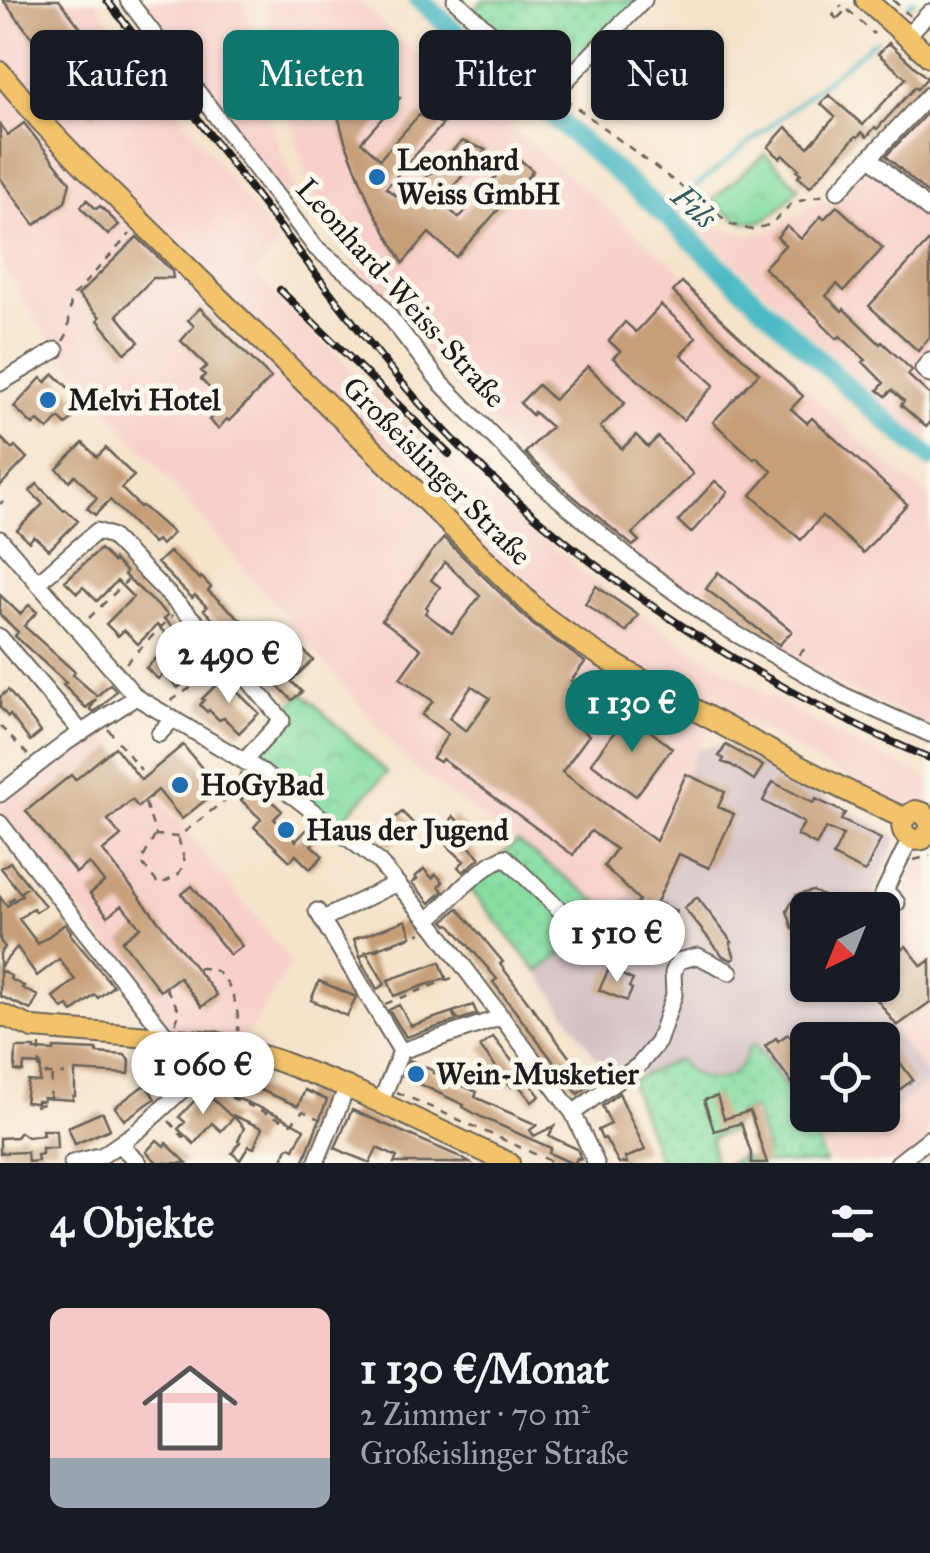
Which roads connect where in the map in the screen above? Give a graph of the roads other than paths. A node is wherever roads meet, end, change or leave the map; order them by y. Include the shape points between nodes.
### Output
1 (128, 0) edge
2 (455, 0) edge
3 (644, 0) edge
4 (853, 7) edge
5 (918, 24) edge
6 (930, 57) edge
7 (0, 72) edge
8 (930, 94) edge
9 (870, 156) junction
10 (838, 191) road end
11 (930, 211) edge
12 (56, 350) road end
13 (0, 383) edge
14 (0, 539) edge
15 (37, 584) junction
16 (0, 637) edge
17 (136, 697) junction
18 (173, 719) junction
19 (82, 732) junction
20 (159, 734) dead end
21 (930, 734) edge
22 (244, 761) junction
23 (0, 794) edge
24 (0, 823) edge
25 (922, 835) edge
26 (397, 883) junction
27 (893, 892) edge
28 (566, 916) dead end
29 (432, 924) junction
30 (730, 972) dead end
31 (0, 1014) edge
32 (502, 1016) junction
33 (165, 1039) junction
34 (225, 1045) junction
35 (400, 1052) junction
36 (347, 1087) junction
37 (383, 1095) junction
38 (573, 1113) junction
39 (930, 1138) edge
40 (125, 1141) junction
41 (72, 1163) edge
42 (139, 1163) edge
43 (316, 1163) edge
44 (507, 1163) edge
45 (596, 1163) edge
46 (898, 1163) edge

1 - 21 street, Leonhard-Weiss-Straße via 316,248 370,290 440,382 535,479 718,624
2 - 3 street via 555,92
4 - 5 main road
5 - 6 main road
7 - 25 main road, Großeislinger Straße via 59,141 562,630 790,763 904,818 903,832
8 - 9 street
9 - 10 street
9 - 11 street
12 - 13 street
14 - 15 street
15 - 17 street
15 - 22 street via 97,530 111,536 282,720
16 - 19 street
17 - 18 street
17 - 19 street
18 - 20 street
18 - 22 street
19 - 23 street
22 - 26 street
24 - 33 street
25 - 27 street
26 - 29 street
26 - 35 street via 320,915
28 - 29 street via 505,857 466,884
29 - 32 street
30 - 38 street via 698,956 678,961 658,1042 639,1066
31 - 33 main road via 32,1028
32 - 35 street
32 - 38 street
33 - 34 main road
34 - 36 main road
34 - 40 street
35 - 37 street
36 - 37 main road
36 - 43 street
37 - 44 main road
38 - 45 street
39 - 46 street
40 - 41 street
40 - 42 street via 124,1150

